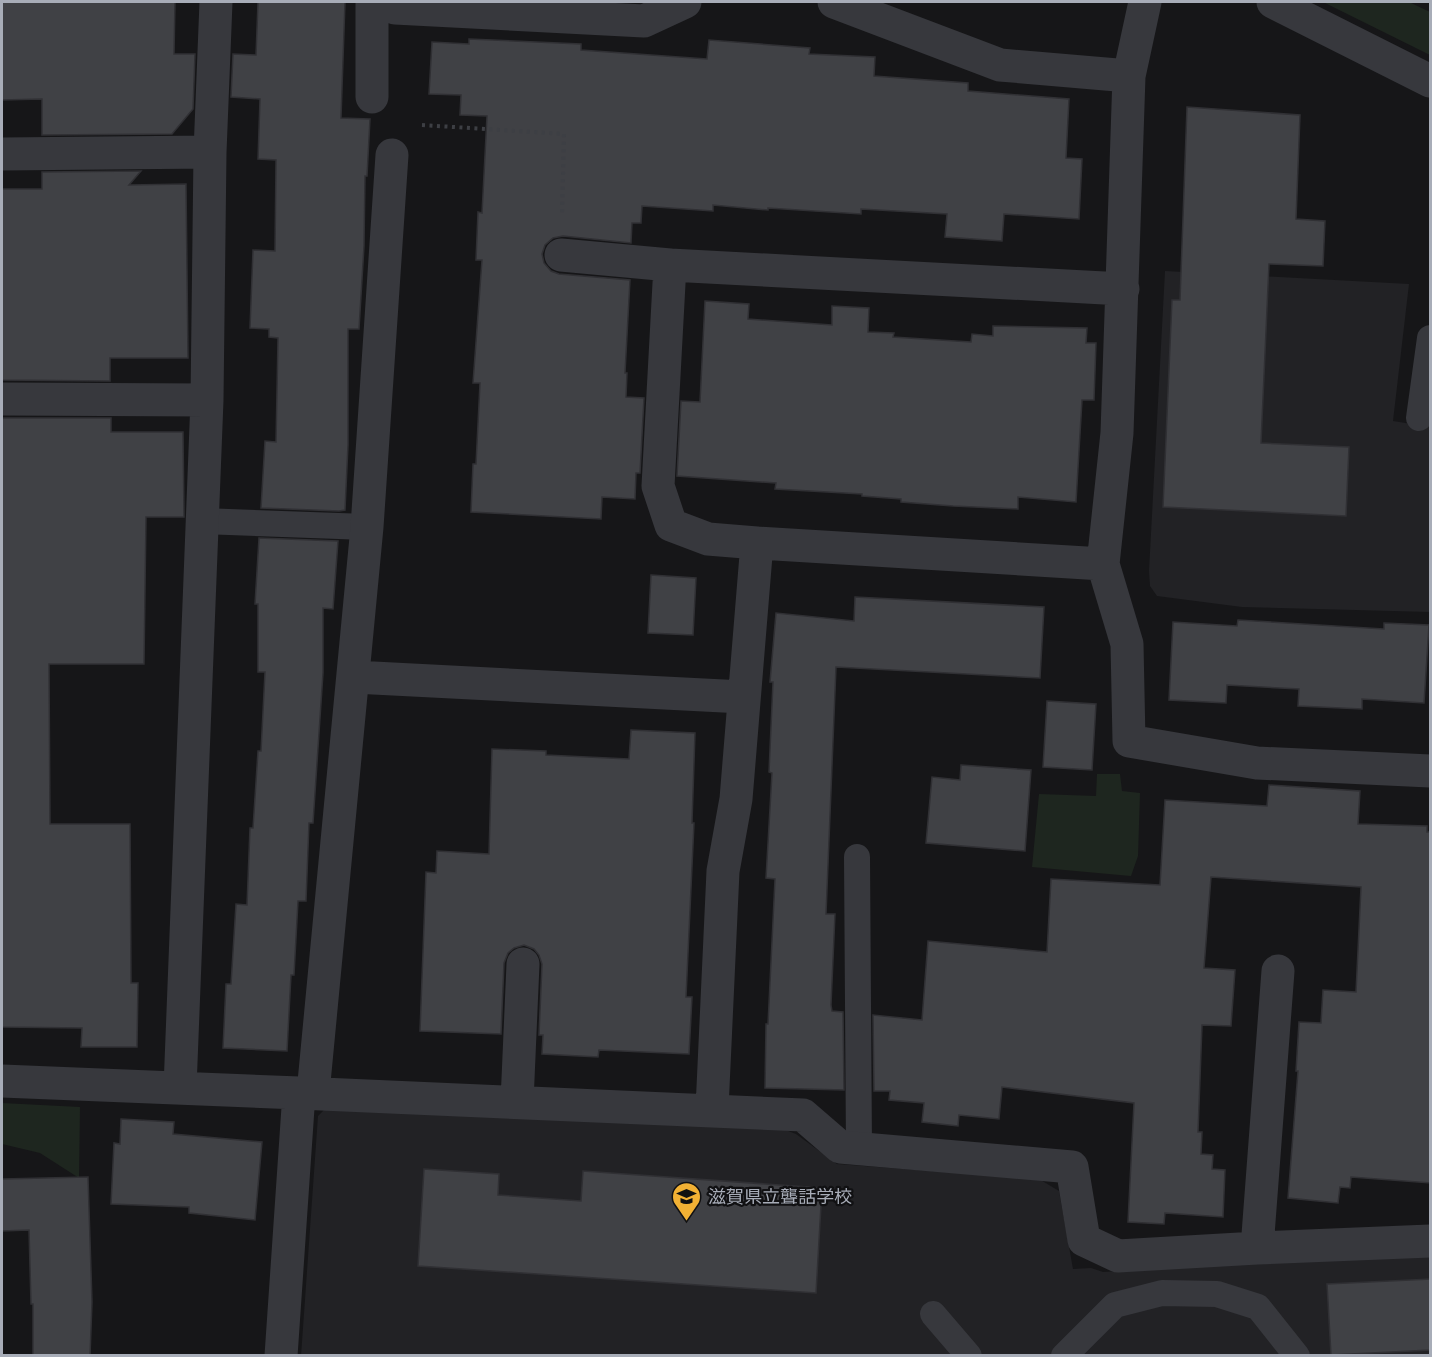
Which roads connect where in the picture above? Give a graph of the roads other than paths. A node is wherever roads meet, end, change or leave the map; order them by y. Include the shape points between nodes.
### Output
1 (216, 2) edge
2 (685, 2) edge
3 (834, 2) edge
4 (1145, 2) edge
5 (1273, 2) edge
6 (383, 5) edge
7 (1129, 75) junction
8 (1431, 81) edge
9 (372, 97) dead end
10 (210, 152) junction
11 (2, 154) edge
12 (392, 155) dead end
13 (561, 255) road end
14 (670, 265) junction
15 (1123, 289) junction
16 (1431, 338) edge
17 (2, 399) edge
18 (207, 400) junction
19 (1419, 418) dead end
20 (202, 521) junction
21 (367, 527) junction
22 (757, 543) junction
23 (1103, 564) junction
24 (354, 677) junction
25 (743, 697) junction
26 (1431, 771) edge
27 (857, 857) dead end
28 (523, 964) dead end
29 (1278, 970) dead end
30 (2, 1081) edge
31 (180, 1089) junction
32 (306, 1093) junction
33 (517, 1102) junction
34 (712, 1109) junction
35 (860, 1149) junction
36 (1431, 1242) edge
37 (1257, 1248) junction
38 (933, 1314) dead end
39 (280, 1356) edge
40 (969, 1356) edge
41 (1064, 1356) edge
42 (1297, 1356) edge

1 - 10 street
2 - 6 street via 644,21
3 - 7 street via 1000,66
4 - 7 street
5 - 8 street
6 - 9 street
7 - 15 street
10 - 11 street
10 - 18 street
12 - 21 street
13 - 14 street
14 - 15 street
14 - 22 street via 658,486 671,525 708,539
15 - 23 street via 1117,433
16 - 19 lane
17 - 18 street
18 - 20 street
20 - 21 lane
20 - 31 street
21 - 24 street
22 - 23 street
22 - 25 street
23 - 26 street via 1127,644 1129,741 1257,763
24 - 25 street
24 - 32 street
25 - 34 street via 736,799 723,871
27 - 35 lane
28 - 33 street
29 - 37 street
30 - 31 street
31 - 32 street
32 - 33 street
32 - 39 street
33 - 34 street
34 - 35 street via 803,1114 840,1148
35 - 37 street via 1072,1167 1084,1240 1118,1256
36 - 37 street
38 - 40 lane
41 - 42 lane via 1115,1305 1162,1293 1217,1294 1258,1307

